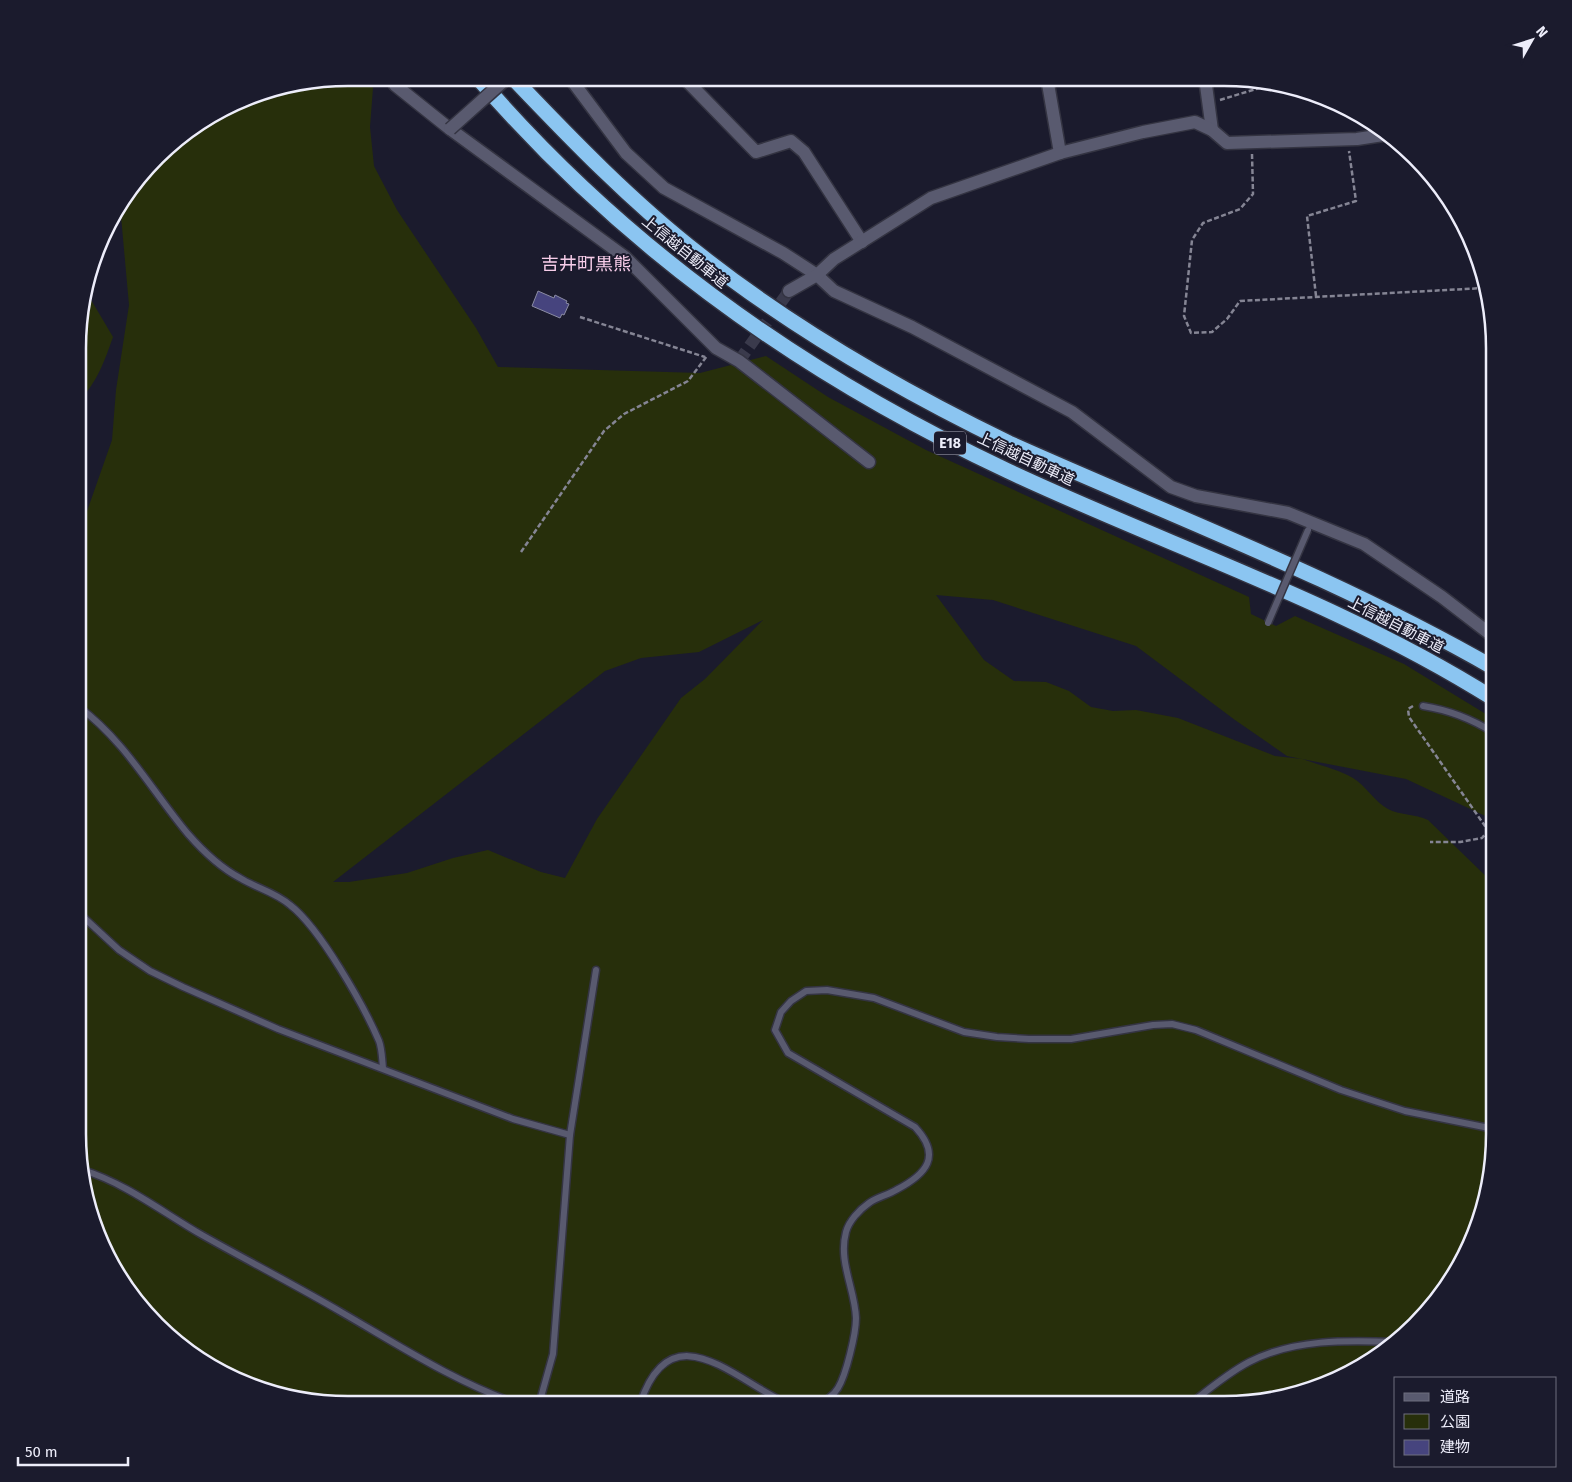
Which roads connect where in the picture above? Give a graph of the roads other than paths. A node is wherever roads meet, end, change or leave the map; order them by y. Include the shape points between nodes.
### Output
1 (396, 86) edge
2 (485, 86) edge
3 (498, 86) edge
4 (521, 86) edge
5 (576, 86) edge
6 (692, 86) edge
7 (1048, 86) edge
8 (1206, 86) edge
9 (450, 129) junction
10 (1212, 130) junction
11 (1377, 136) edge
12 (1060, 153) junction
13 (862, 242) junction
14 (817, 275) junction
15 (788, 291) tunnel mouth
16 (869, 462) dead end
17 (1310, 526) junction
18 (1268, 623) dead end
19 (1486, 631) edge
20 (1486, 664) edge
21 (1486, 695) edge
22 (1423, 706) road end
23 (86, 713) edge
24 (1486, 728) edge
25 (86, 919) edge
26 (596, 970) dead end
27 (383, 1068) junction
28 (1486, 1127) edge
29 (570, 1135) junction
30 (89, 1172) edge
31 (1384, 1341) edge
32 (497, 1396) edge
33 (541, 1396) edge
34 (643, 1396) edge
35 (774, 1396) edge
36 (830, 1396) edge
37 (1200, 1396) edge

1 - 9 street
2 - 21 highway, 上信越自動車道 / E18 via 535,139 632,232 728,309 838,382 1010,472 1373,632
3 - 9 street, bridge
4 - 20 highway, 上信越自動車道 / E18 via 602,170 693,249 797,325 850,358 1001,439 1321,578
5 - 14 street via 626,153 664,188
6 - 13 street via 756,152 791,141 804,152
7 - 12 street
8 - 10 street
9 - 16 street via 625,257 716,348 739,361
10 - 11 street via 1227,143 1347,140
10 - 12 street via 1195,122
12 - 13 street via 931,198
13 - 14 street via 834,259
14 - 15 street
14 - 17 street via 834,291 912,326 1072,412 1171,487 1196,496 1288,513
17 - 18 lane, bridge
17 - 19 street via 1364,544
22 - 24 lane via 1440,708
23 - 27 lane via 133,762 189,835 222,866 290,904 308,923 367,1017 380,1043
25 - 27 lane via 119,950 150,971 278,1029
26 - 29 lane
27 - 29 lane via 513,1119
28 - 36 lane via 1404,1111 1341,1090 1196,1030 1172,1024 1153,1024 1071,1039 1005,1037 964,1032 874,998 827,990 806,991 781,1012 775,1030 788,1053 915,1127 926,1138 930,1158 926,1169 897,1190 870,1202 855,1215 846,1230 842,1249 856,1318 852,1346 838,1388
29 - 33 lane via 553,1354
30 - 32 lane via 144,1198 202,1235 466,1384
31 - 37 lane via 1316,1343 1276,1352 1250,1362
34 - 35 lane via 658,1368 677,1357 690,1356 722,1367

